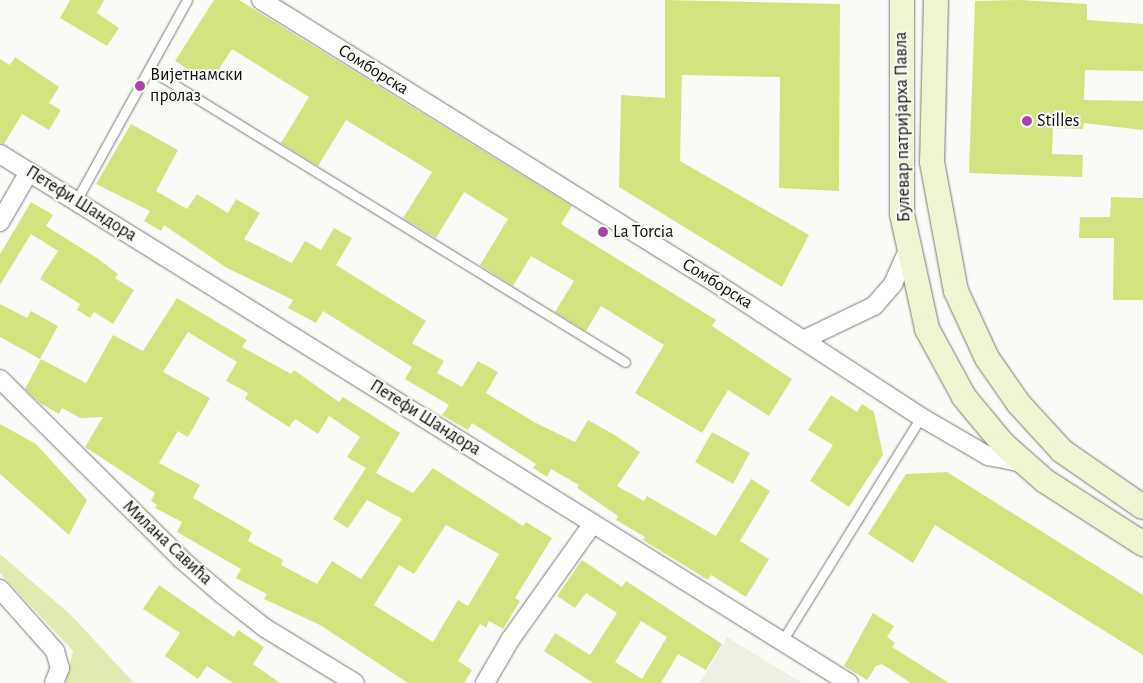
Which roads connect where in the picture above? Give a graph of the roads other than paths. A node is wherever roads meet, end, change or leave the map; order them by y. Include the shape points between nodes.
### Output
1 (187, 0) edge
2 (261, 0) edge
3 (902, 0) edge
4 (936, 0) edge
5 (149, 69) junction
6 (0, 154) edge
7 (29, 172) junction
8 (76, 201) junction
9 (0, 222) edge
10 (908, 252) junction
11 (805, 339) junction
12 (625, 362) dead end
13 (0, 379) edge
14 (921, 417) junction
15 (1024, 463) junction
16 (1143, 507) edge
17 (593, 523) junction
18 (1143, 544) edge
19 (0, 590) edge
20 (782, 641) junction
21 (57, 676) edge
22 (355, 683) edge
23 (485, 683) edge
24 (849, 683) edge

1 - 5 lane
2 - 11 street, Сомборска
3 - 10 main road, Булевар патријарха Павла via 900,178
4 - 16 main road, Булевар патријарха Павла via 932,162 956,291 987,358 1019,404 1062,451
5 - 8 lane
5 - 12 lane
6 - 7 street, Петефи Шандора
7 - 8 street, Петефи Шандора
7 - 9 street
8 - 17 street, Петефи Шандора
10 - 11 street via 894,284 874,306
10 - 15 main road, Булевар патријарха Павла via 927,330 944,363 983,422
11 - 14 street, Сомборска
13 - 22 street, Милана Савића via 195,571 265,628
14 - 15 street, Сомборска via 988,456
14 - 20 lane
15 - 18 main road, Булевар патријарха Павла via 1082,507
17 - 20 street, Петефи Шандора
17 - 23 street via 510,640
19 - 21 street via 55,651
20 - 24 street, Петефи Шандора

